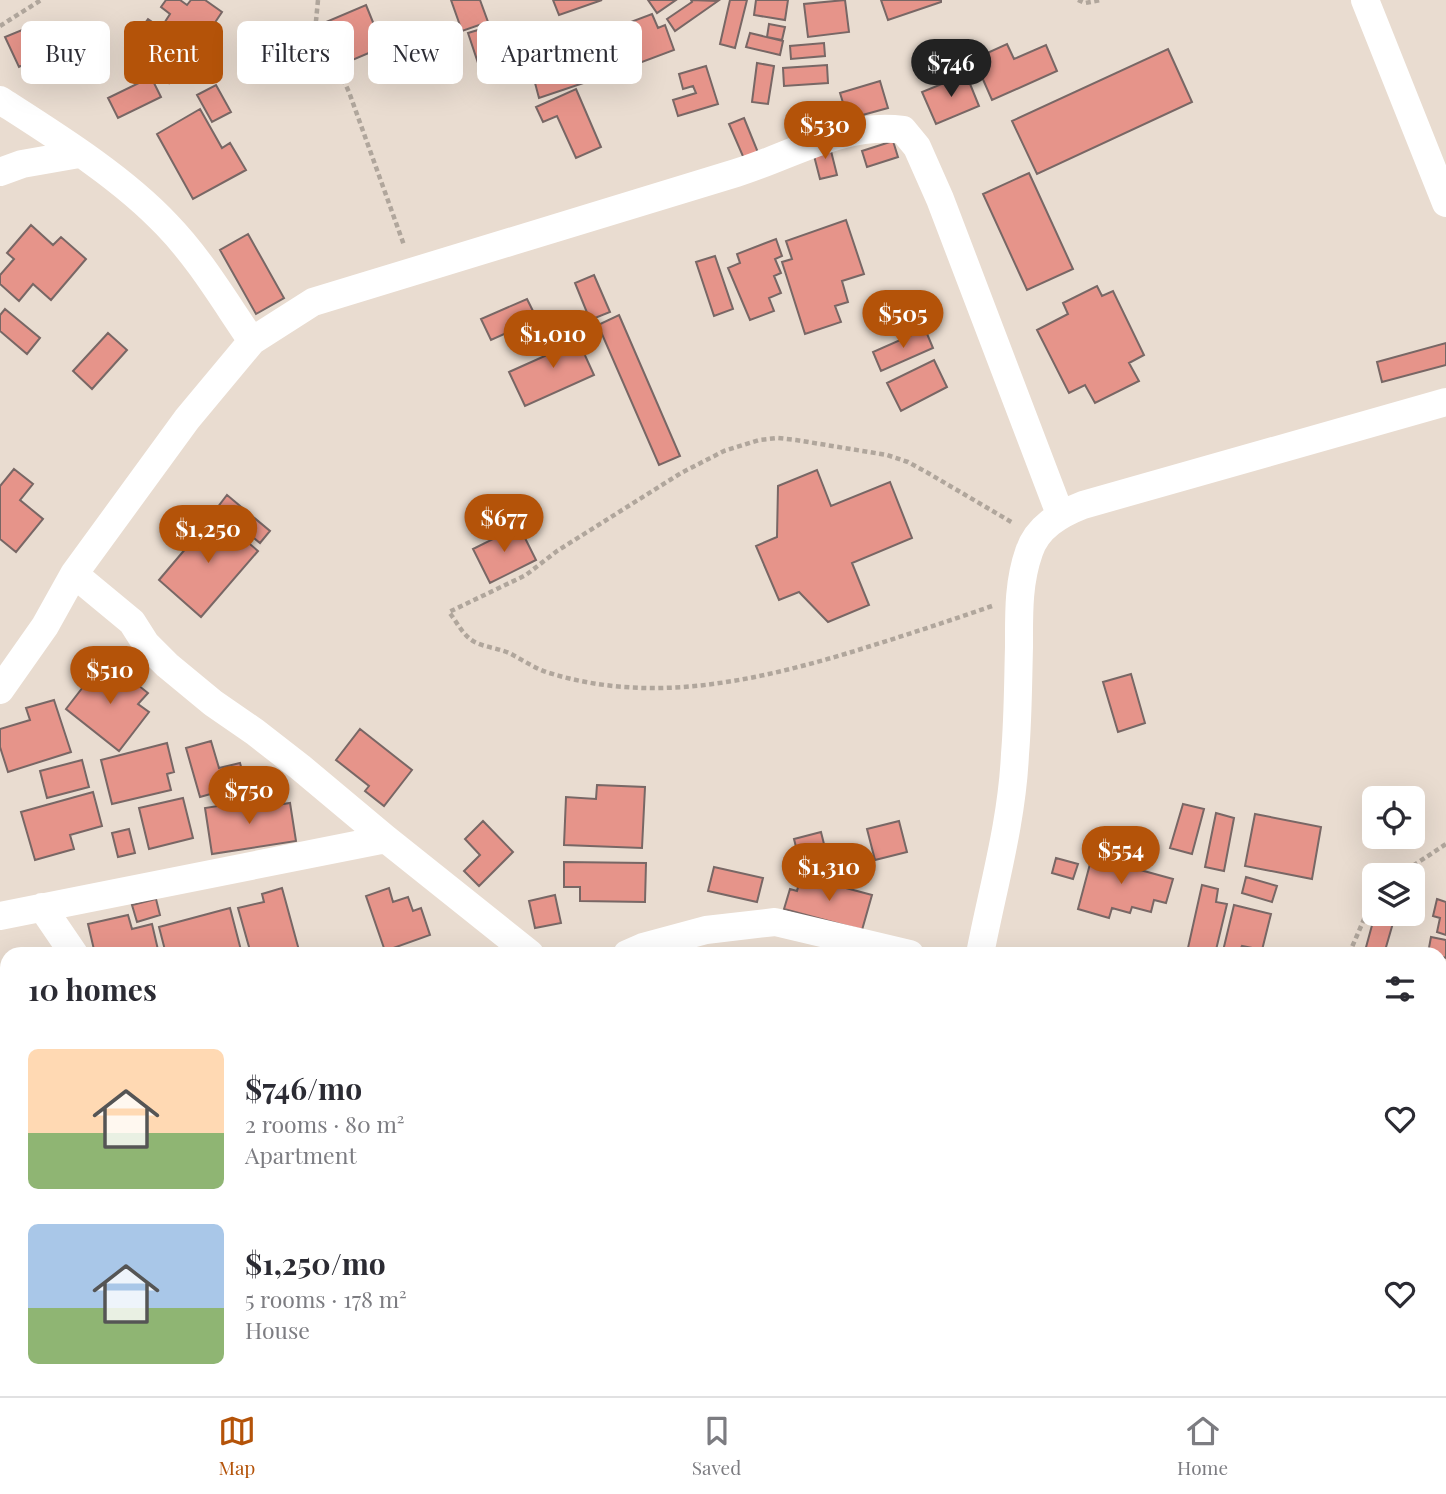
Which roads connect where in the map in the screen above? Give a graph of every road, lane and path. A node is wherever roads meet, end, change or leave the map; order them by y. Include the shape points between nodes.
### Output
1 (41, 0) edge
2 (318, 0) edge
3 (1079, 0) edge
4 (1101, 0) edge
5 (1365, 0) edge
6 (0, 26) edge
7 (0, 100) edge
8 (79, 154) junction
9 (0, 172) edge
10 (1446, 203) edge
11 (414, 271) junction
12 (252, 341) junction
13 (1446, 402) edge
14 (1060, 514) junction
15 (1035, 537) junction
16 (74, 574) junction
17 (1019, 597) junction
18 (0, 690) edge
19 (386, 839) junction
20 (1446, 844) edge
21 (1417, 863) edge
22 (42, 907) junction
23 (0, 916) edge
24 (1362, 924) edge
25 (69, 947) edge
26 (521, 947) edge
27 (643, 947) edge
28 (880, 947) edge
29 (982, 947) edge
30 (1352, 947) edge

1 - 6 path
2 - 11 path via 316,21 349,92
3 - 4 path
5 - 10 street
7 - 8 street
8 - 9 street
8 - 12 street via 134,193 168,226
11 - 12 street via 313,302
11 - 14 street via 752,168 832,136 903,130 917,148 940,199
12 - 16 street via 187,419
13 - 14 street
14 - 15 street
15 - 17 street
15 - 17 path via 908,462 796,440 760,440 681,472 526,575 449,612 473,640 544,671 618,687 685,689 817,662
16 - 18 street via 45,626
16 - 19 street via 132,622 167,665
17 - 29 street via 1012,801
19 - 22 street
19 - 26 street
20 - 21 path
22 - 23 street
22 - 25 street
24 - 30 path
27 - 28 street via 706,930 775,922

